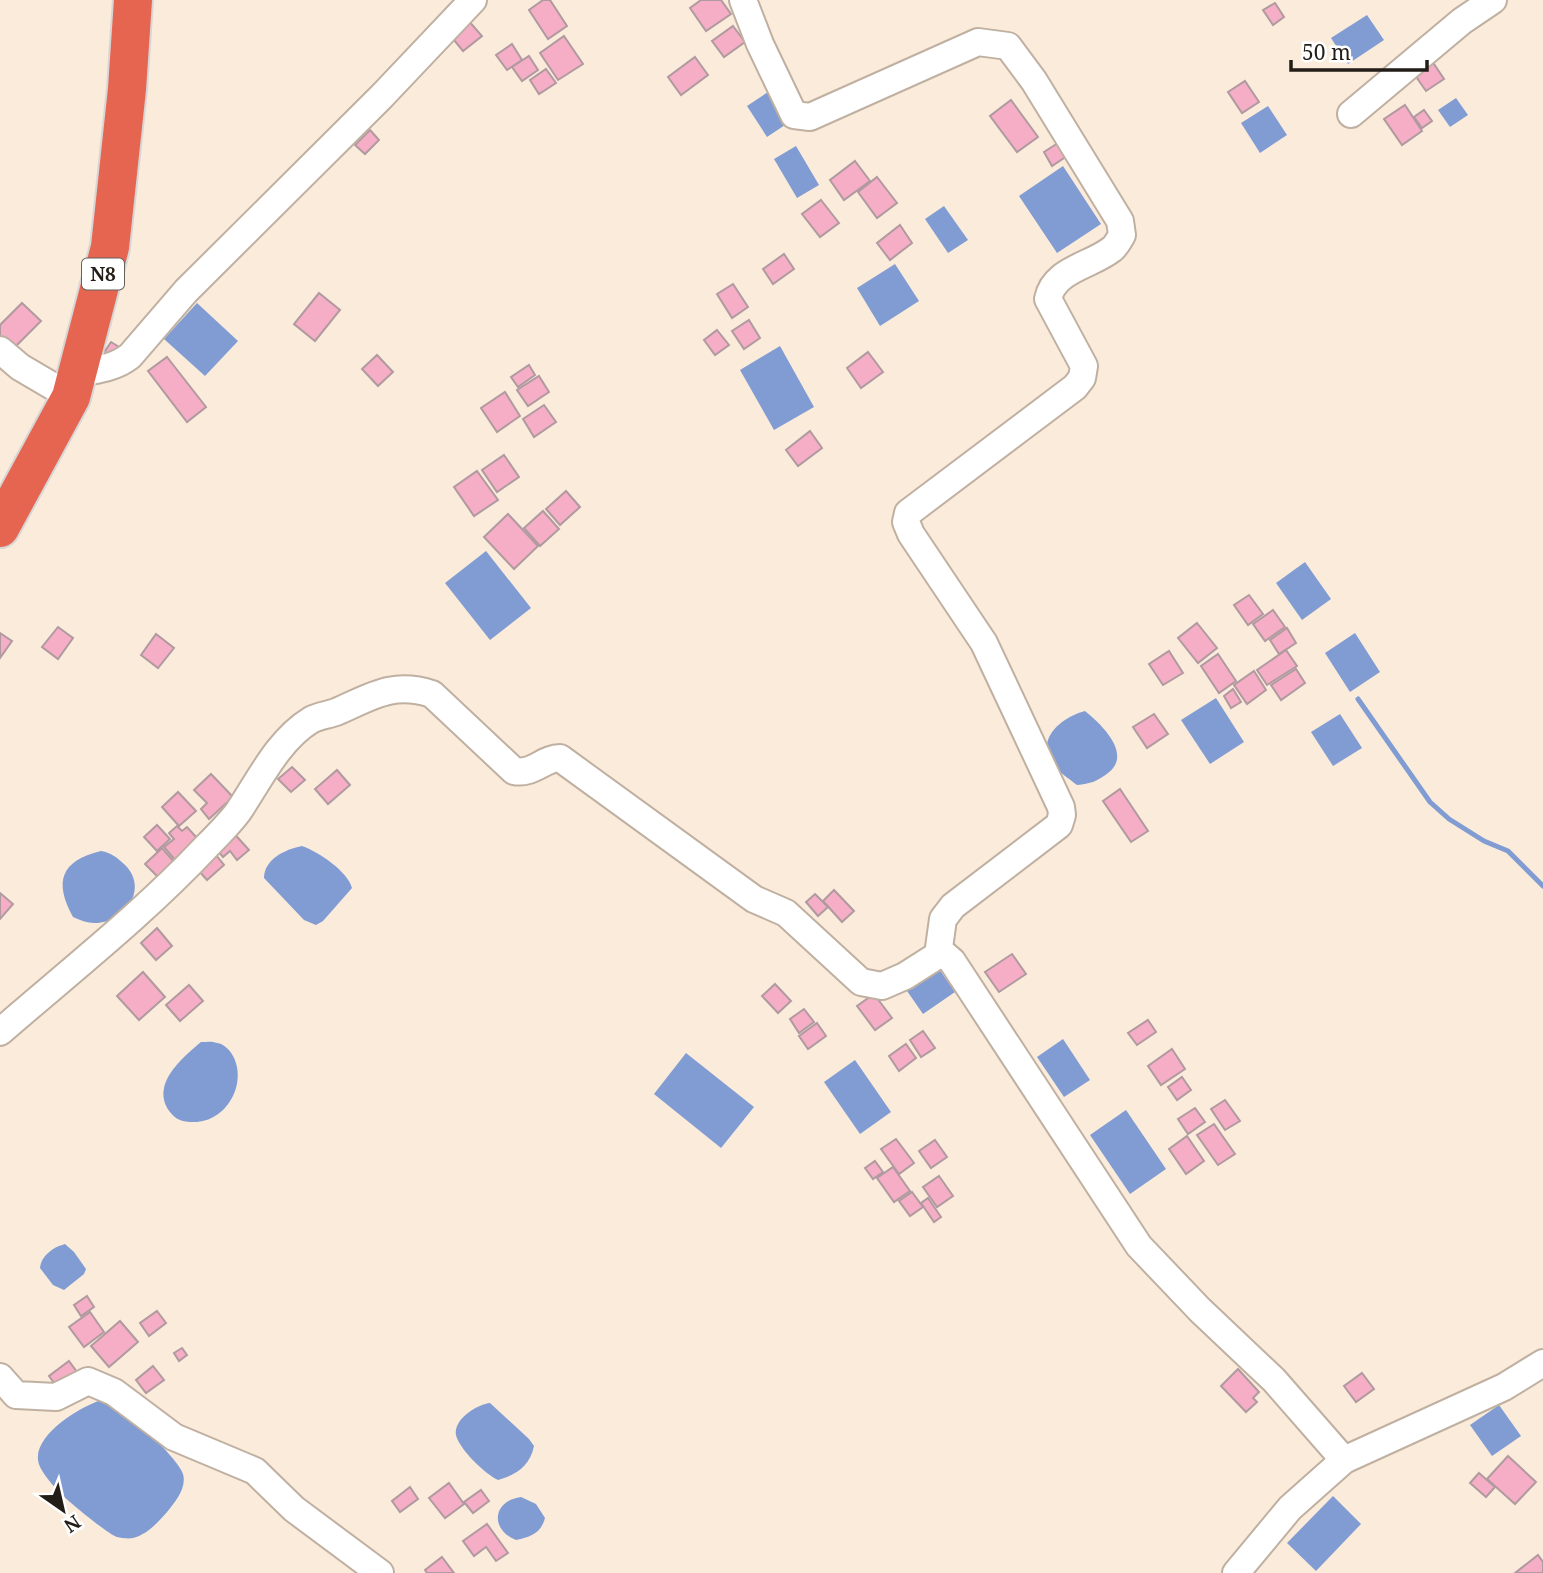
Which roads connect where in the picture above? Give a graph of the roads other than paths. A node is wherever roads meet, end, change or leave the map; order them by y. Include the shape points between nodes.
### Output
1 (133, 0) edge
2 (473, 0) edge
3 (743, 0) edge
4 (1493, 0) edge
5 (1351, 114) dead end
6 (0, 350) edge
7 (74, 385) junction
8 (0, 528) edge
9 (938, 956) junction
10 (0, 1032) edge
11 (1543, 1363) edge
12 (0, 1377) edge
13 (1344, 1460) junction
14 (380, 1573) edge
15 (1236, 1573) edge

1 - 7 highway, N8 via 110,247
2 - 7 street via 186,291 130,356
3 - 9 street via 794,115 810,117 978,42 1008,46 1120,221 1122,235 1113,248 1069,272 1050,290 1048,299 1084,366 1082,378 908,513 911,534 984,643 1062,815 1059,825 953,906 943,919
4 - 5 street
6 - 7 street via 20,367
7 - 8 highway, N8
9 - 10 street via 882,986 861,982 786,913 754,899 560,758 534,769 514,771 432,694 394,689 312,719 292,735 236,814 204,850
9 - 13 street via 952,961 1139,1246 1274,1380
11 - 13 street via 1504,1387
12 - 14 street via 16,1395 56,1397 88,1381 114,1392 174,1437 255,1471 294,1509
13 - 15 street via 1290,1508

